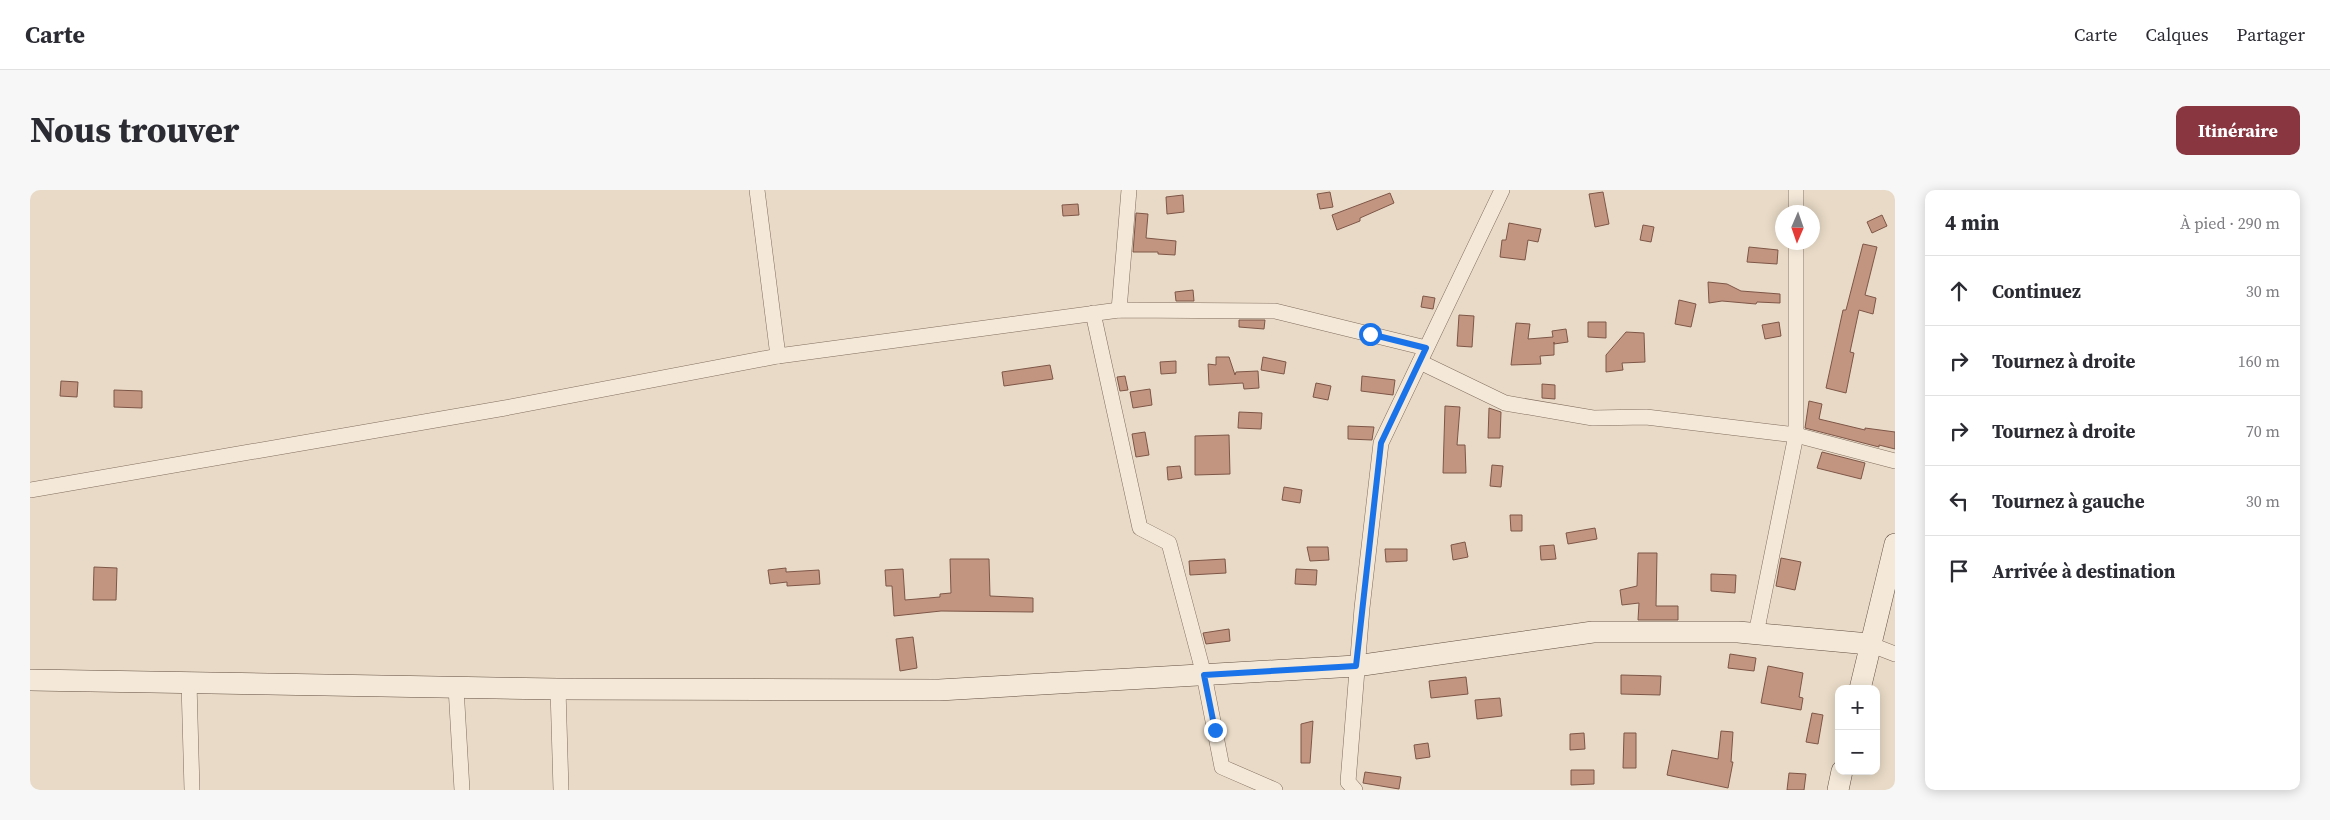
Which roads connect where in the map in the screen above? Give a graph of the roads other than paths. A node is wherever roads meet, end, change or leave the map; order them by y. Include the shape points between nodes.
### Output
1 (757, 190) edge
2 (1129, 190) edge
3 (1502, 190) edge
4 (1796, 190) edge
5 (1796, 205) edge
6 (1796, 250) edge
7 (1119, 310) junction
8 (1093, 313) junction
9 (1423, 355) junction
10 (778, 356) junction
11 (1796, 435) junction
12 (1895, 461) edge
13 (30, 490) edge
14 (1895, 544) edge
15 (1756, 634) junction
16 (1869, 644) junction
17 (1895, 654) edge
18 (1356, 666) junction
19 (1204, 675) junction
20 (30, 680) edge
21 (189, 683) junction
22 (1861, 685) edge
23 (456, 687) junction
24 (558, 689) junction
25 (1841, 775) edge
26 (192, 790) edge
27 (462, 790) edge
28 (561, 790) edge
29 (1275, 790) edge
30 (1354, 790) edge
31 (1838, 790) edge

1 - 10 street
2 - 7 street
3 - 9 street
4 - 5 street
6 - 11 street
7 - 8 street
7 - 9 street via 1275,312
8 - 10 street
8 - 19 street via 1140,528 1169,543
9 - 11 street via 1505,403 1594,418 1646,417
9 - 18 street via 1381,443
10 - 13 street via 505,408
11 - 12 street
11 - 15 street
14 - 16 street
15 - 16 street
15 - 18 street via 1593,632
16 - 17 street
16 - 22 street
18 - 19 street
18 - 30 street via 1348,782
19 - 24 street via 939,690
19 - 29 street via 1222,767
20 - 21 street
21 - 23 street
21 - 26 street
23 - 24 street
23 - 27 street
24 - 28 street
25 - 31 street

